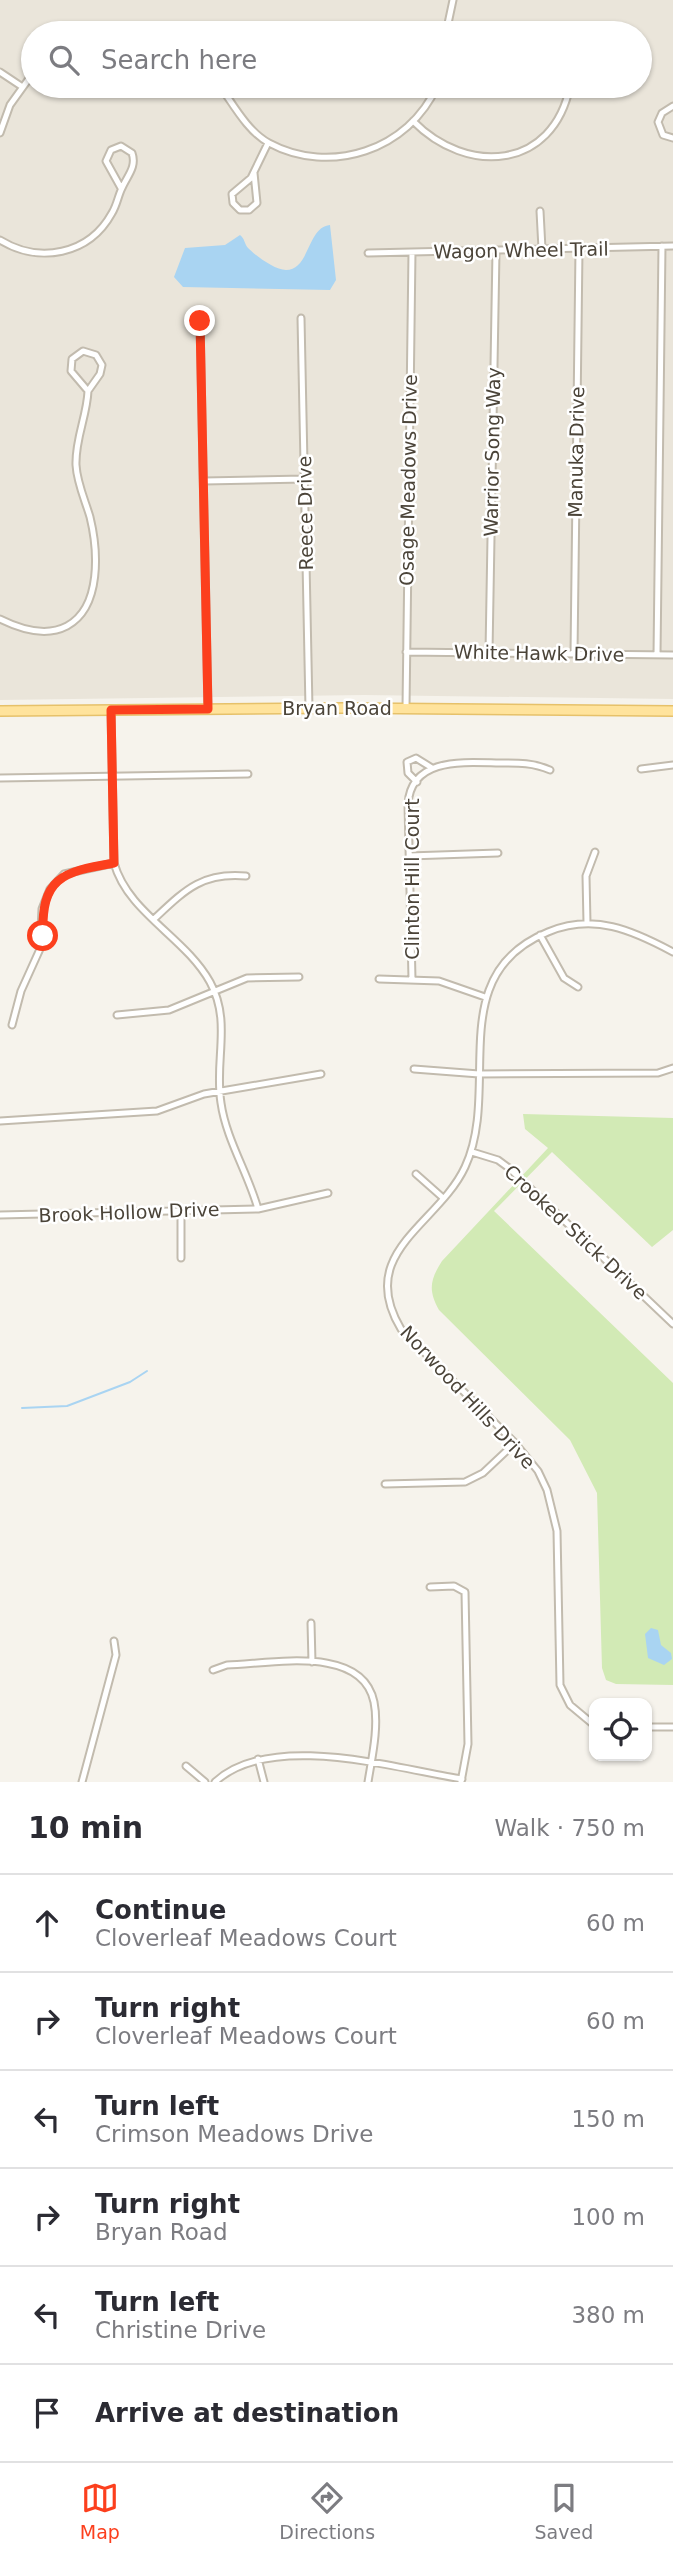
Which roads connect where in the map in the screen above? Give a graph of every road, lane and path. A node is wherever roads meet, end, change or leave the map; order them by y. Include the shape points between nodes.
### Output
1 (453, 0) edge
2 (449, 21) edge
3 (0, 72) edge
4 (21, 86) joint
5 (229, 98) edge
6 (429, 98) edge
7 (567, 98) edge
8 (673, 106) edge
9 (413, 121) junction
10 (0, 133) edge
11 (673, 138) edge
12 (268, 143) junction
13 (254, 173) junction
14 (121, 188) junction
15 (540, 211) dead end
16 (0, 240) edge
17 (662, 246) junction
18 (673, 246) edge
19 (542, 249) junction
20 (579, 249) junction
21 (496, 251) junction
22 (412, 252) junction
23 (368, 253) dead end
24 (301, 318) dead end
25 (200, 321) dead end
26 (88, 391) junction
27 (304, 479) junction
28 (204, 481) junction
29 (0, 619) edge
30 (405, 652) junction
31 (489, 652) junction
32 (574, 654) junction
33 (657, 655) junction
34 (673, 655) edge
35 (309, 708) junction
36 (406, 708) junction
37 (208, 709) junction
38 (111, 710) junction
39 (0, 711) edge
40 (673, 711) edge
41 (673, 765) edge
42 (432, 768) junction
43 (641, 769) dead end
44 (550, 770) dead end
45 (248, 774) dead end
46 (112, 776) junction
47 (0, 778) edge
48 (417, 782) junction
49 (596, 852) dead end
50 (498, 853) dead end
51 (409, 856) junction
52 (114, 863) junction
53 (246, 876) dead end
54 (154, 919) junction
55 (587, 923) junction
56 (540, 935) junction
57 (673, 952) edge
58 (299, 977) dead end
59 (379, 979) dead end
60 (412, 979) junction
61 (578, 987) dead end
62 (214, 991) junction
63 (485, 997) junction
64 (117, 1015) dead end
65 (12, 1025) dead end
66 (673, 1068) edge
67 (414, 1069) dead end
68 (321, 1074) dead end
69 (479, 1074) junction
70 (220, 1093) junction
71 (0, 1121) edge
72 (472, 1152) junction
73 (415, 1174) dead end
74 (328, 1193) dead end
75 (442, 1197) junction
76 (258, 1209) junction
77 (181, 1210) junction
78 (0, 1215) edge
79 (181, 1258) dead end
80 (671, 1319) edge
81 (515, 1443) junction
82 (385, 1484) dead end
83 (429, 1587) dead end
84 (311, 1623) dead end
85 (114, 1641) dead end
86 (312, 1662) junction
87 (213, 1670) dead end
88 (589, 1721) edge
89 (652, 1727) edge
90 (673, 1727) edge
91 (258, 1759) junction
92 (370, 1764) junction
93 (186, 1766) dead end
94 (461, 1781) edge
95 (82, 1782) edge
96 (205, 1782) edge
97 (215, 1782) edge
98 (264, 1782) edge
99 (368, 1782) edge

1 - 2 street
3 - 4 street
4 - 10 street
5 - 12 street
6 - 9 street
7 - 9 street via 552,126 528,147 489,158 459,153 436,142
8 - 11 street via 658,122 663,135
9 - 12 street via 382,144 344,157 315,156
12 - 13 street
13 - 13 street via 233,192 233,203 240,209 249,210 257,203
14 - 14 street via 134,159 129,149 118,146 106,161
14 - 16 street via 102,228 74,248 34,253
15 - 19 street
17 - 18 street, Wagon Wheel Trail
17 - 20 street, Wagon Wheel Trail
17 - 33 street
19 - 20 street, Wagon Wheel Trail
19 - 21 street, Wagon Wheel Trail
20 - 32 street, Manuka Drive
21 - 22 street, Wagon Wheel Trail
21 - 31 street, Warrior Song Way
22 - 23 street, Wagon Wheel Trail
22 - 30 street, Osage Meadows Drive
24 - 27 street, Reece Drive
25 - 28 street
26 - 26 street via 102,366 96,355 83,351 72,359 71,371
26 - 29 street via 76,455 93,539 94,580 88,605 69,625 51,630 30,630
27 - 28 street
27 - 35 street, Reece Drive
28 - 37 street
30 - 31 street, White Hawk Drive
30 - 36 street, Osage Meadows Drive
31 - 32 street, White Hawk Drive
32 - 33 street, White Hawk Drive
33 - 34 street, White Hawk Drive
35 - 36 main road, Bryan Road
35 - 37 main road, Bryan Road
36 - 40 main road, Bryan Road
37 - 38 main road, Bryan Road
38 - 39 main road, Bryan Road
38 - 46 street
41 - 43 street
42 - 44 street, Clinton Hill Court via 465,762 536,764
42 - 48 street, Clinton Hill Court
42 - 48 street, Clinton Hill Court via 416,758 407,762 408,773
45 - 46 street
46 - 47 street
46 - 52 street
48 - 51 street, Clinton Hill Court via 409,799
49 - 55 street via 586,876
50 - 51 street
51 - 60 street, Clinton Hill Court
52 - 54 street via 124,887
52 - 65 street via 65,874 50,889 42,909 40,949
53 - 54 street via 214,876 197,883
54 - 62 street
55 - 56 street, Norwood Hills Drive
55 - 57 street, Norwood Hills Drive via 625,928
56 - 61 street via 564,978
56 - 63 street, Norwood Hills Drive via 513,955
58 - 62 street via 247,978
59 - 60 street
60 - 63 street via 439,981
62 - 64 street via 158,1013
62 - 70 street via 222,1024
63 - 69 street, Norwood Hills Drive
66 - 69 street via 658,1073
67 - 69 street
68 - 70 street
69 - 72 street, Norwood Hills Drive via 479,1118
70 - 71 street via 157,1111
70 - 76 street
72 - 75 street, Norwood Hills Drive via 462,1174
72 - 80 street, Crooked Stick Drive via 509,1168
73 - 75 street
74 - 76 street, Brook Hollow Drive
75 - 81 street, Norwood Hills Drive via 393,1260 388,1306 401,1329
76 - 77 street, Brook Hollow Drive
77 - 78 street, Brook Hollow Drive
77 - 79 street
81 - 82 street via 483,1473 464,1482
81 - 88 street, Norwood Hills Drive via 538,1471 552,1504 557,1531 560,1685 570,1705
83 - 94 street via 454,1586 465,1592 468,1744
84 - 86 street
85 - 95 street via 116,1655
86 - 87 street via 227,1665
86 - 92 street via 348,1667 370,1688 376,1723
89 - 90 street
91 - 92 street via 312,1756
91 - 97 street via 229,1770
91 - 98 street
92 - 94 street
92 - 99 street
93 - 96 street

